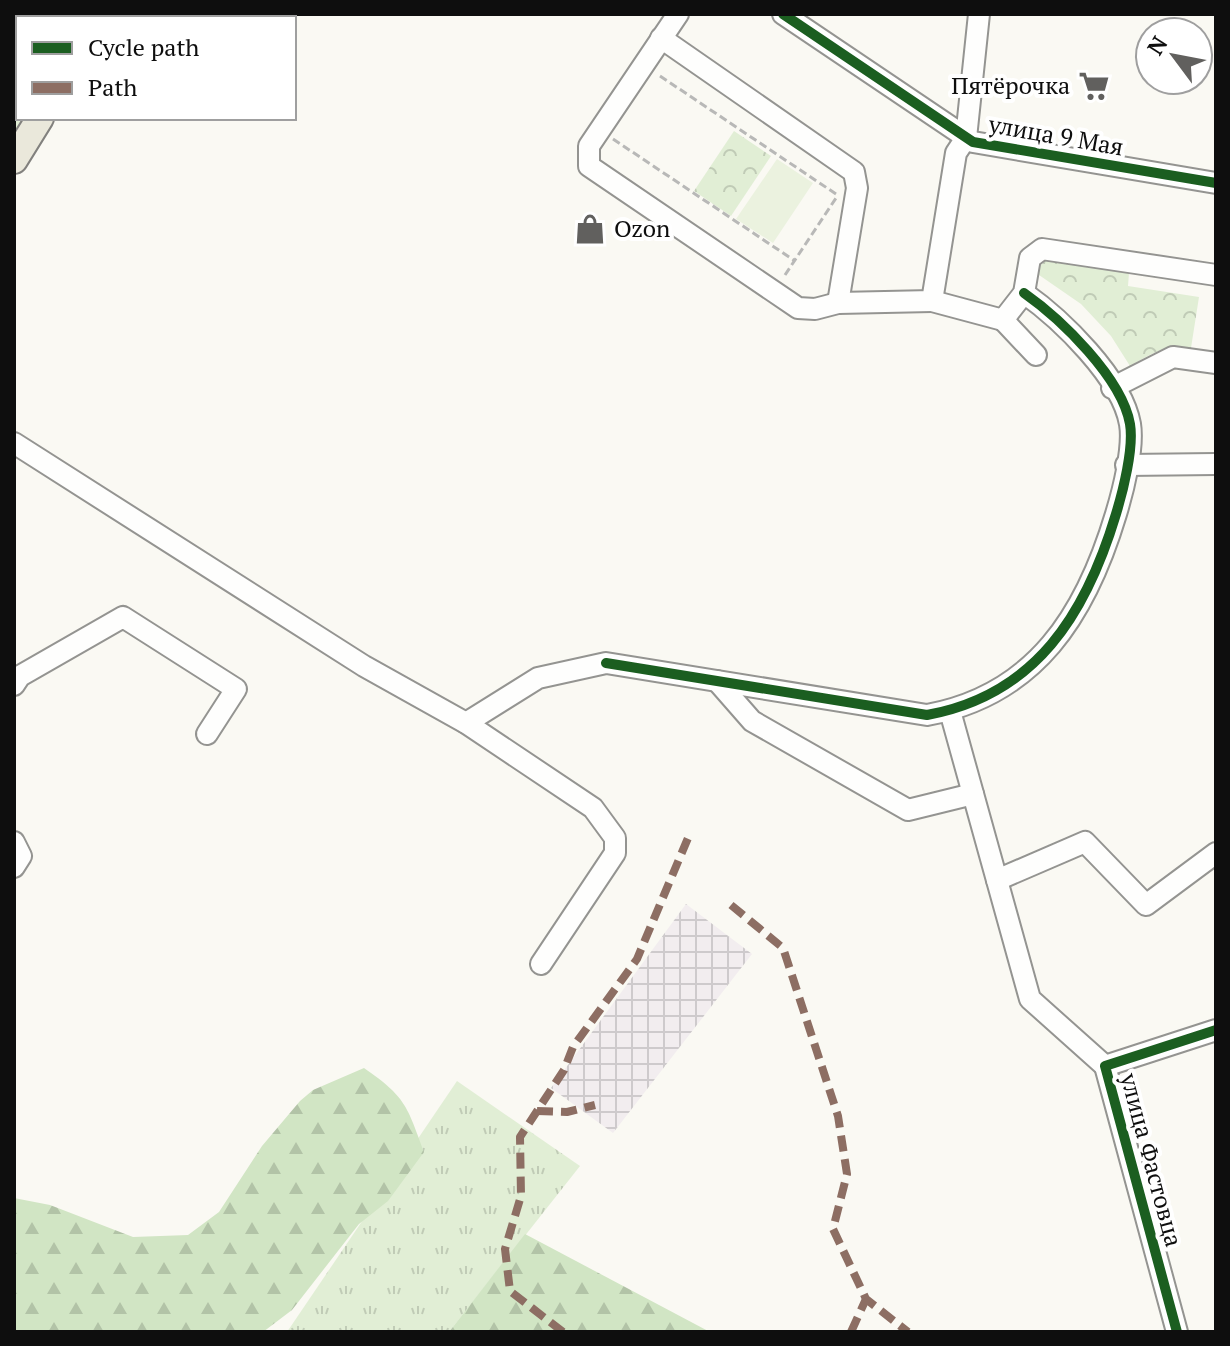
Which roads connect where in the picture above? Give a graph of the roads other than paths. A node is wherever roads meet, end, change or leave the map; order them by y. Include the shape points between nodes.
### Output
1 (678, 14) edge
2 (783, 14) edge
3 (979, 14) edge
4 (661, 38) junction
5 (39, 120) edge
6 (966, 138) junction
7 (14, 160) edge
8 (1216, 183) edge
9 (1216, 275) edge
10 (1024, 293) junction
11 (932, 301) junction
12 (838, 303) junction
13 (1003, 320) junction
14 (1036, 355) dead end
15 (1216, 363) edge
16 (1112, 388) junction
17 (14, 443) edge
18 (1216, 464) edge
19 (1126, 465) junction
20 (717, 681) junction
21 (14, 685) edge
22 (950, 711) junction
23 (466, 723) junction
24 (207, 734) dead end
25 (973, 794) junction
26 (14, 842) edge
27 (1216, 853) edge
28 (14, 867) edge
29 (997, 880) junction
30 (541, 964) dead end
31 (1216, 1030) edge
32 (1105, 1066) junction
33 (1177, 1332) edge

1 - 4 street
2 - 6 street, улица 9 Мая
3 - 6 street
4 - 12 street via 854,172 857,188
4 - 12 street via 586,153 589,166 798,308
5 - 7 main road
6 - 8 street, улица 9 Мая
6 - 11 street via 956,153
9 - 10 street via 1042,249 1030,258
10 - 13 street
10 - 16 street via 1076,336
11 - 12 street
11 - 13 street
13 - 14 street
15 - 16 street via 1173,357
16 - 19 street via 1130,425
17 - 23 street via 364,666
18 - 19 street
19 - 22 street via 1104,552 1075,613 1030,667 1001,690
20 - 22 street via 927,715
20 - 23 street via 606,663 538,678
20 - 25 street via 752,721 908,810
21 - 24 street via 20,676 123,617 236,689
22 - 25 street
23 - 30 street via 593,808 615,838 615,853
25 - 29 street
26 - 28 street via 21,856
27 - 29 street via 1146,905 1085,842
29 - 32 street via 1030,999
31 - 32 street, улица Фастовца
32 - 33 street, улица Фастовца

